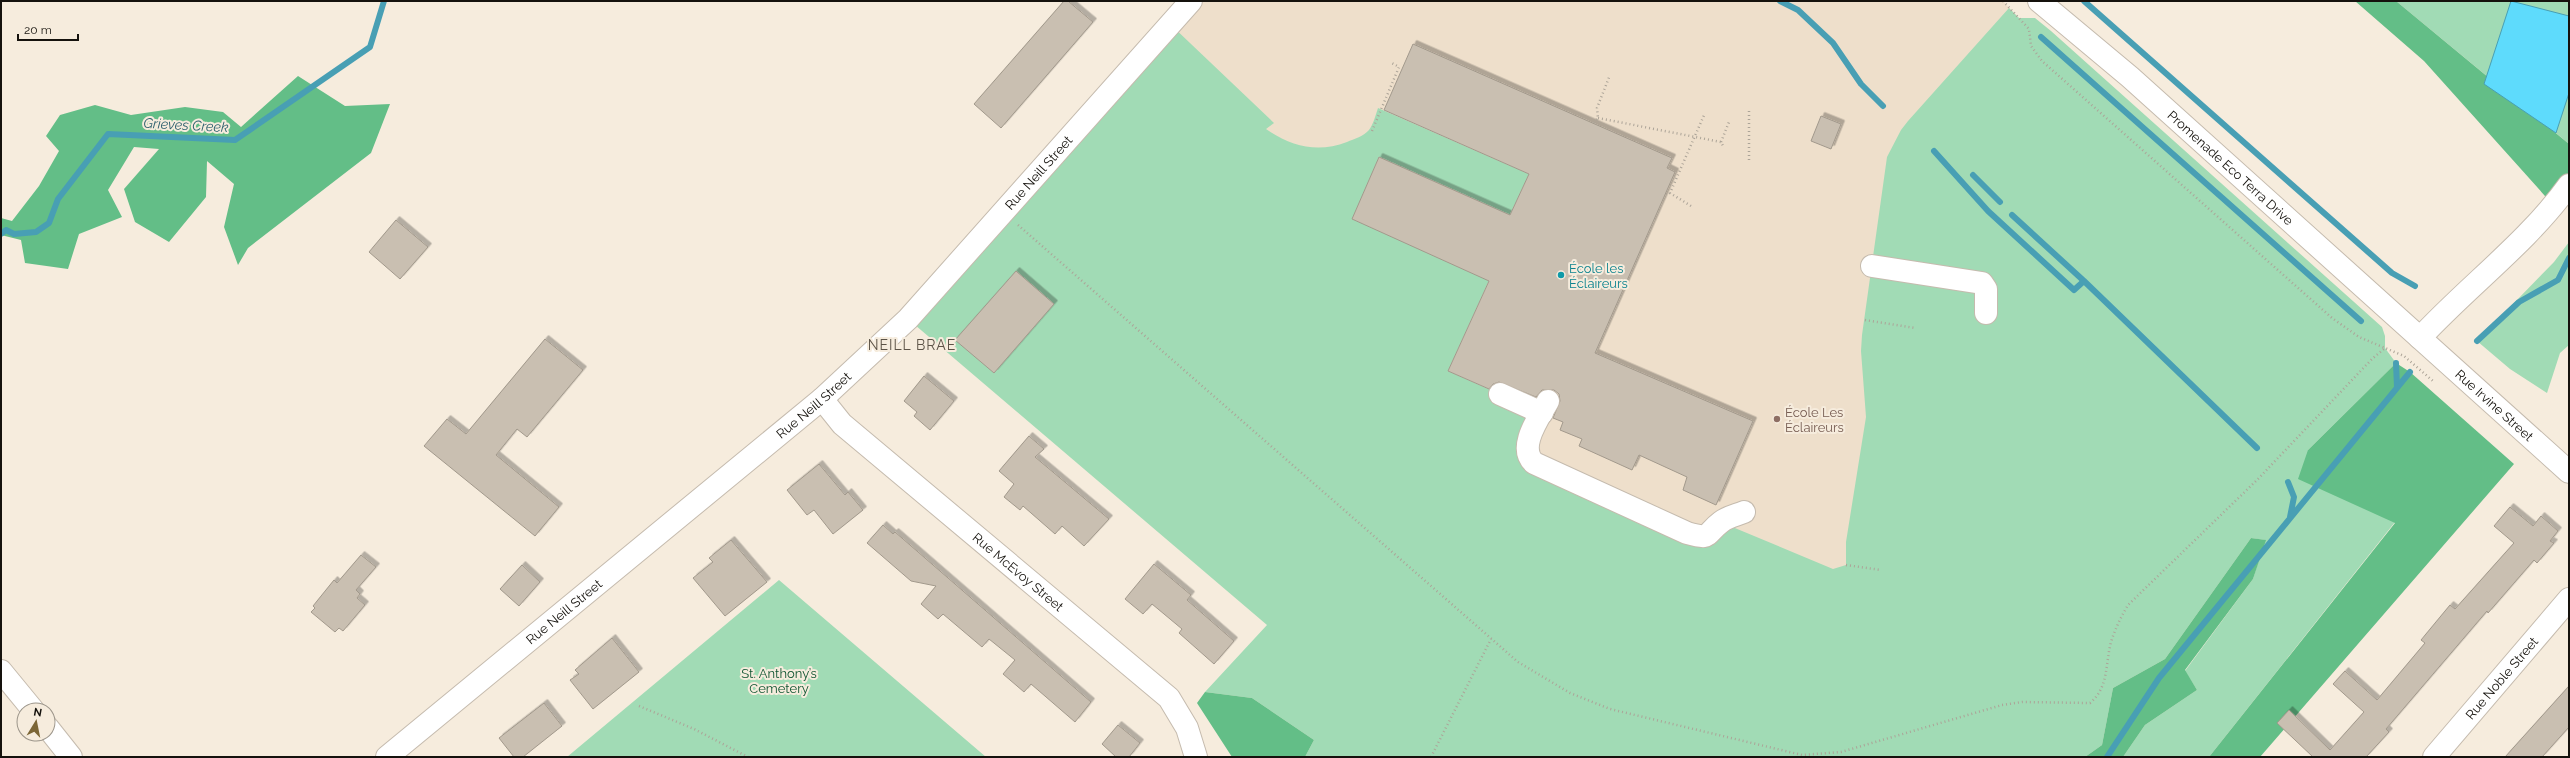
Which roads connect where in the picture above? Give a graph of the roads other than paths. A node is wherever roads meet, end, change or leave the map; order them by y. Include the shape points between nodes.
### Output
1 (1191, 1) edge
2 (2040, 1) edge
3 (2569, 185) edge
4 (1872, 266) dead end
5 (1986, 313) dead end
6 (2420, 338) junction
7 (1500, 394) dead end
8 (822, 399) junction
9 (2569, 472) edge
10 (1744, 512) dead end
11 (2569, 599) edge
12 (1, 671) edge
13 (26, 702) edge
14 (56, 738) edge
15 (71, 757) edge
16 (387, 757) edge
17 (1196, 757) edge
18 (2434, 757) edge

1 - 8 street, Rue Neill Street via 908,319
2 - 6 street, Promenade Eco Terra Drive via 2130,77
3 - 6 street via 2539,224 2450,305
4 - 5 street via 1982,283 1986,289
6 - 9 street, Rue Irvine Street
7 - 10 street via 1545,407 1528,440 1527,451 1534,463 1700,537 1707,536 1722,521
8 - 16 street, Rue Neill Street
8 - 17 street, Rue McEvoy Street via 842,424 1169,698 1187,728
11 - 18 street, Rue Noble Street
12 - 13 street
14 - 15 street

